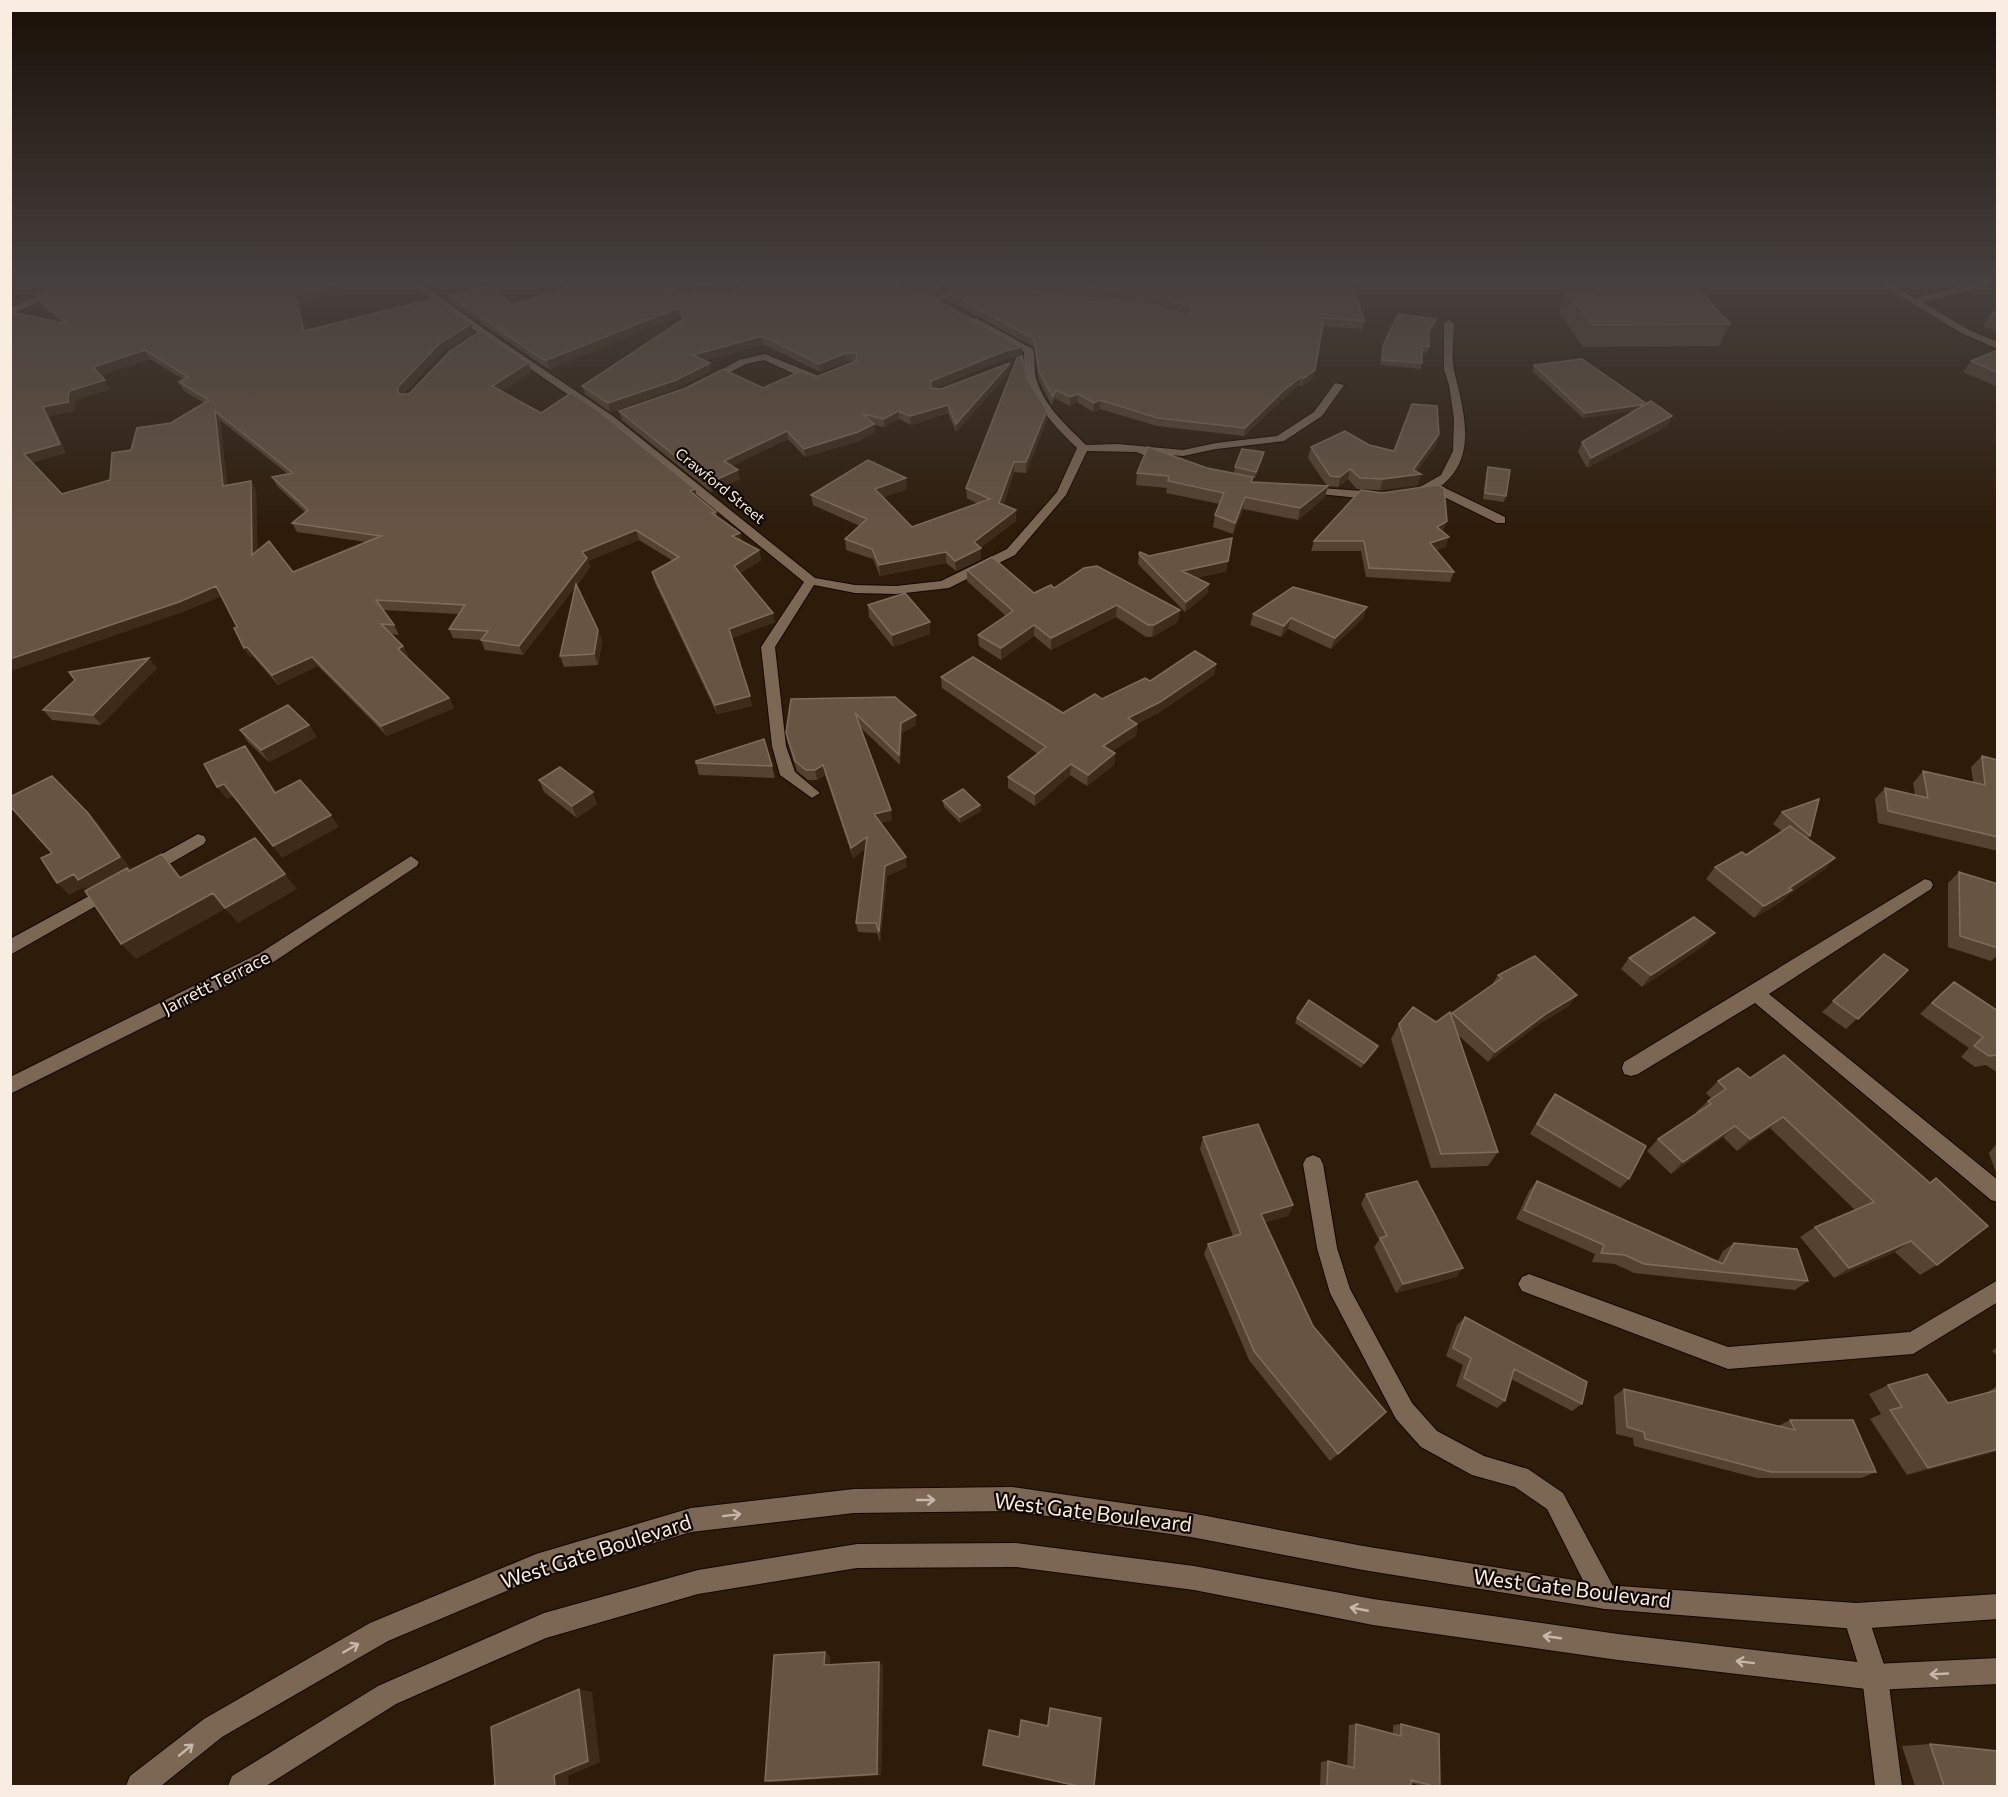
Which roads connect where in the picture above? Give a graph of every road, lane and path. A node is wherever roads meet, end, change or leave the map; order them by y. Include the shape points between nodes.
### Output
1 (522, 363) edge
2 (741, 363) edge
3 (778, 363) edge
4 (1025, 363) edge
5 (1449, 363) edge
6 (834, 372) edge
7 (701, 383) edge
8 (1339, 385) dead end
9 (626, 412) edge
10 (609, 418) junction
11 (1083, 448) junction
12 (1140, 450) junction
13 (1183, 466) edge
14 (1433, 487) junction
15 (1287, 488) edge
16 (1408, 494) edge
17 (1389, 495) edge
18 (1501, 520) dead end
19 (811, 581) junction
20 (812, 793) dead end
21 (198, 840) dead end
22 (411, 862) dead end
23 (1925, 885) dead end
24 (10, 948) edge
25 (1756, 993) junction
26 (1631, 1068) dead end
27 (10, 1086) edge
28 (1313, 1164) dead end
29 (1998, 1193) edge
30 (1529, 1284) dead end
31 (1998, 1290) edge
32 (1605, 1597) junction
33 (1998, 1606) edge
34 (1856, 1616) junction
35 (1998, 1671) edge
36 (1875, 1677) junction
37 (140, 1786) edge
38 (242, 1786) edge
39 (1889, 1786) edge

1 - 10 street, Crawford Street
2 - 7 street
3 - 6 street via 816,380
4 - 11 street via 1033,391
5 - 14 street via 1460,447 1455,464
8 - 12 street via 1318,414 1280,439 1183,453
9 - 10 street
10 - 19 street, Crawford Street
11 - 12 street
11 - 19 street via 1062,493 1011,552 944,585 855,590
12 - 13 street
14 - 16 street
14 - 18 street
15 - 17 street
19 - 20 street via 768,647 779,746 793,781
21 - 24 street
22 - 27 street, Jarrett Terrace via 266,958
23 - 25 street
25 - 26 street
25 - 29 street
28 - 32 street via 1327,1248 1341,1293 1404,1411 1429,1439 1480,1467 1520,1477 1555,1501
30 - 31 street via 1728,1358 1913,1343
32 - 34 street, West Gate Boulevard
37 -> 32 street, West Gate Boulevard via 213,1728 379,1632 536,1566 690,1520 854,1501 1012,1499 1191,1525
33 - 34 street, West Gate Boulevard
34 - 36 street
35 -> 36 street
36 -> 38 street via 1618,1647 1373,1612 1194,1578 1016,1555 857,1556 698,1582 544,1626 387,1695
36 - 39 street

